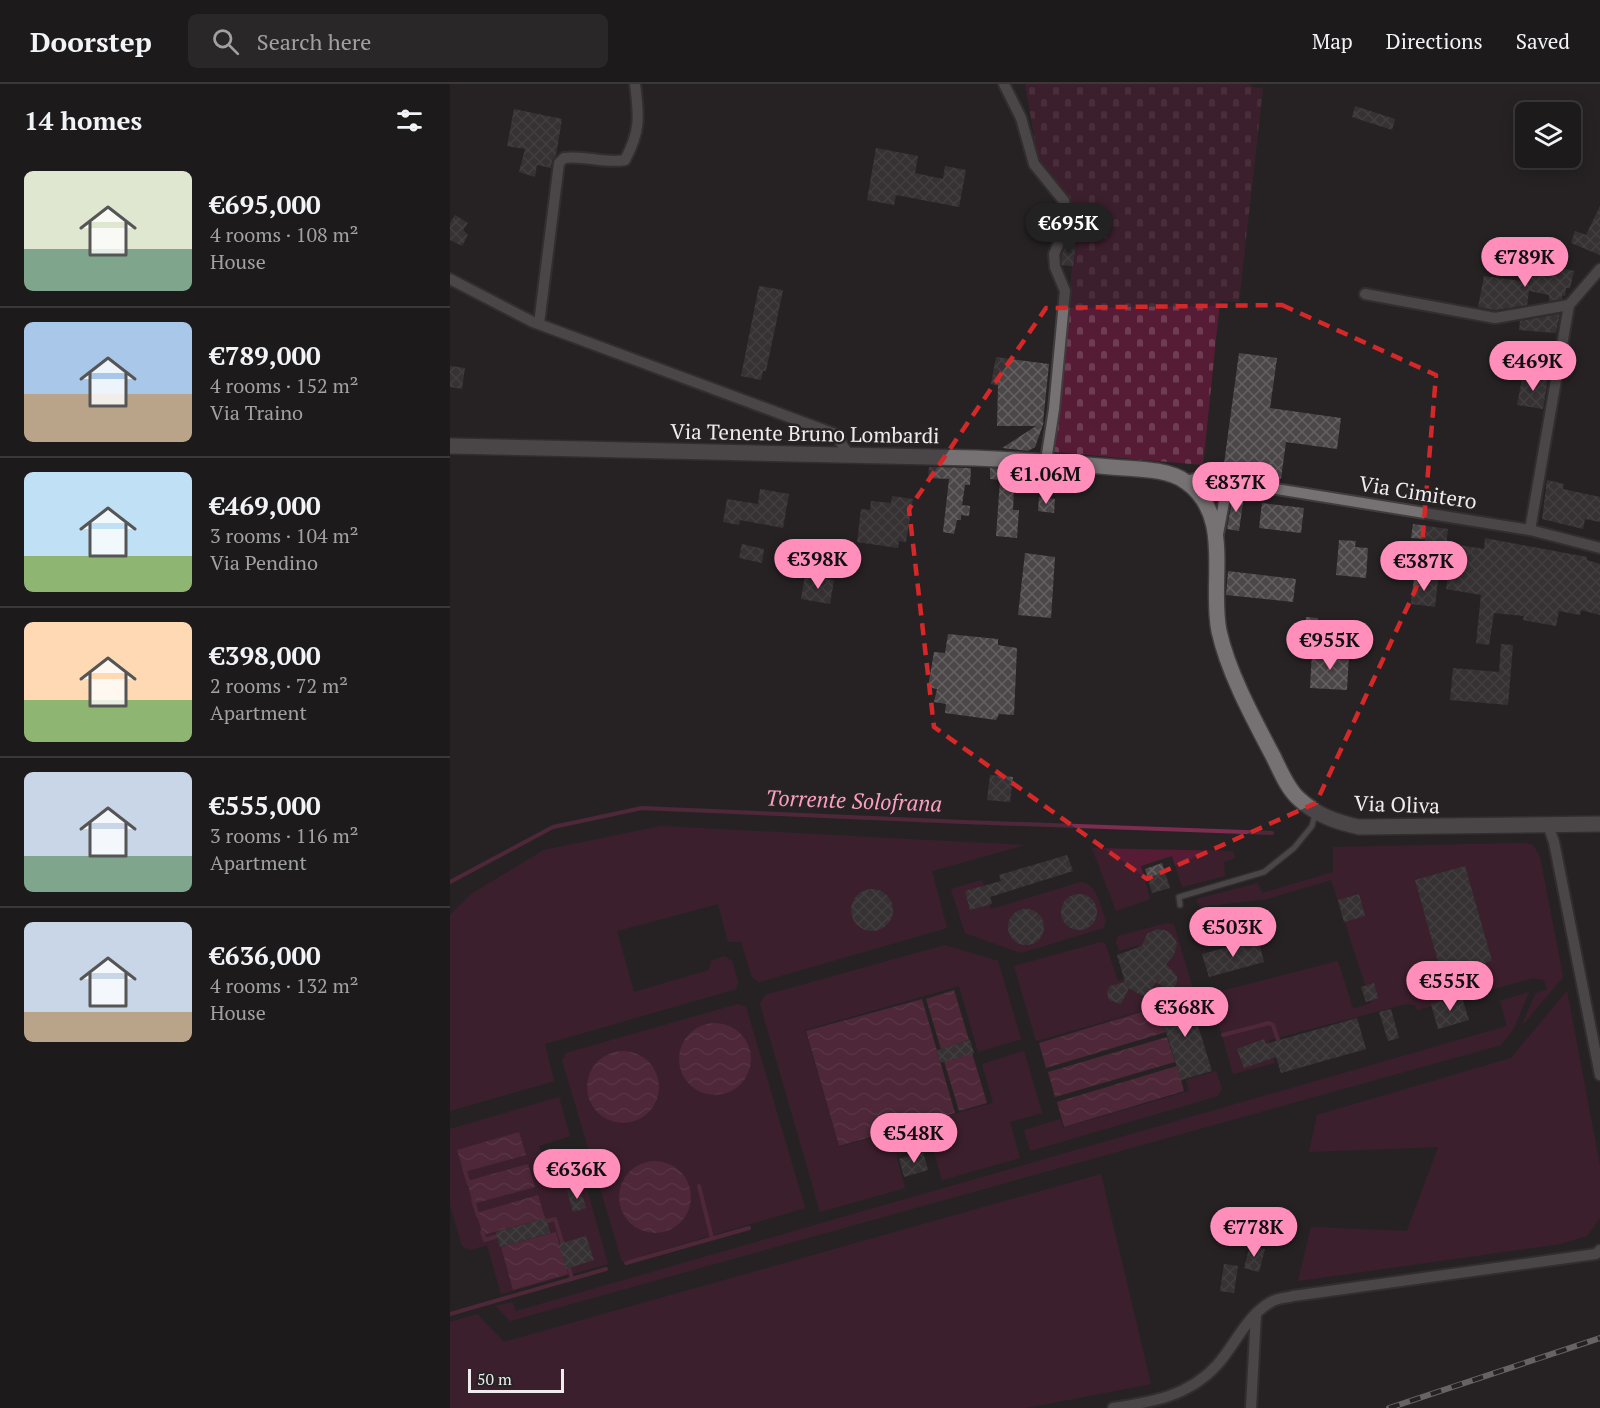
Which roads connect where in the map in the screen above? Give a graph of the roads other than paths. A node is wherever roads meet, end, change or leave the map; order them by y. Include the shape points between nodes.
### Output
1 (635, 84) edge
2 (1004, 84) edge
3 (1600, 269) edge
4 (450, 279) edge
5 (1365, 294) dead end
6 (1569, 305) junction
7 (540, 324) junction
8 (450, 446) edge
9 (849, 455) junction
10 (1046, 461) junction
11 (1159, 471) joint
12 (1186, 481) junction
13 (1228, 481) junction
14 (1204, 501) junction
15 (1530, 530) junction
16 (1217, 536) junction
17 (1600, 548) edge
18 (1316, 812) junction
19 (1600, 824) edge
20 (1548, 825) junction
21 (1180, 905) dead end
22 (1600, 1075) edge
23 (1600, 1250) edge
24 (1256, 1314) junction
25 (1113, 1408) edge
26 (1251, 1408) edge

1 - 7 street via 640,120 625,159 613,162 575,157 559,163
2 - 10 street via 1021,118 1034,164 1064,201 1063,234 1054,254 1065,291
3 - 6 street
4 - 7 street
5 - 6 street via 1495,318
6 - 15 street
7 - 9 street via 835,434
8 - 9 main road, Via Tenente Bruno Lombardi
9 - 10 main road, Via Tenente Bruno Lombardi
10 - 11 main road, Via Tenente Bruno Lombardi
11 - 12 main road, Via Oliva
12 - 13 street, Via Cimitero via 1202,477
12 - 14 main road, Via Oliva
13 - 14 street
13 - 15 street, Via Cimitero
13 - 16 street
14 - 16 main road, Via Oliva
15 - 17 street, Via Cimitero
16 - 18 main road, Via Oliva via 1219,630 1231,668 1285,780 1296,797
18 - 20 main road, Via Oliva via 1359,827
18 - 21 lane via 1312,826 1294,848 1264,872 1179,897
19 - 20 main road, Via Oliva
20 - 22 street
23 - 24 street via 1596,1254 1293,1296 1271,1302
24 - 25 street via 1216,1366 1185,1390 1158,1401
24 - 26 street

